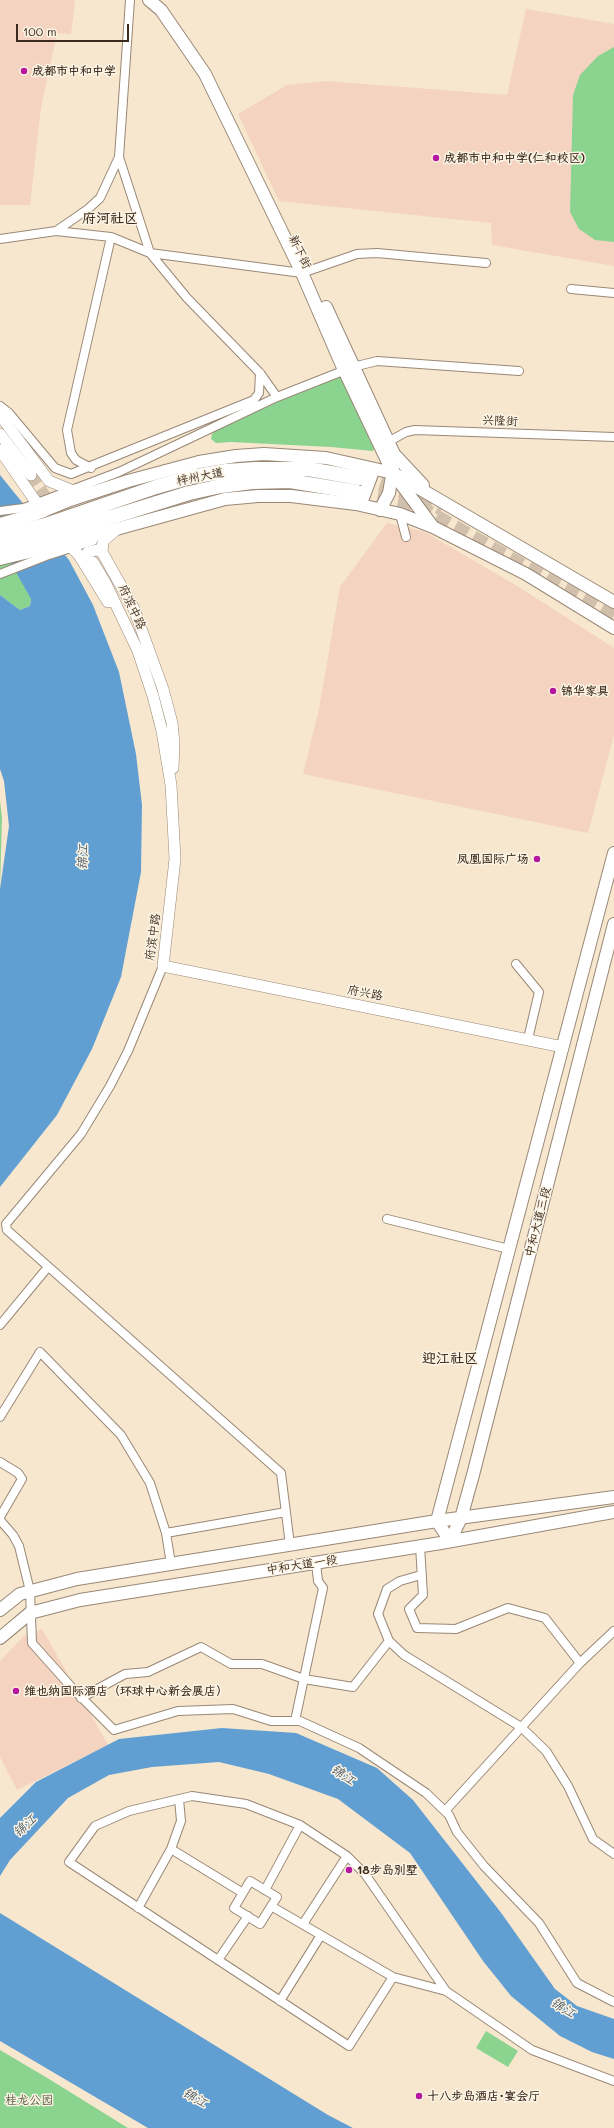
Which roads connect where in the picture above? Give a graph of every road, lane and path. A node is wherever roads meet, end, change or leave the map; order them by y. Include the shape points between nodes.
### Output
1 (130, 0) edge
2 (149, 0) edge
3 (159, 0) edge
4 (119, 157) junction
5 (56, 231) junction
6 (111, 237) junction
7 (0, 240) edge
8 (150, 253) junction
9 (486, 263) dead end
10 (306, 272) junction
11 (571, 289) dead end
12 (614, 293) edge
13 (349, 368) junction
14 (519, 371) dead end
15 (260, 373) junction
16 (277, 397) junction
17 (0, 406) edge
18 (0, 415) edge
19 (0, 434) edge
20 (614, 437) edge
21 (388, 442) junction
22 (0, 450) edge
23 (394, 454) junction
24 (91, 468) junction
25 (393, 473) junction
26 (32, 476) junction
27 (360, 485) junction
28 (70, 490) junction
29 (96, 492) junction
30 (441, 502) junction
31 (380, 510) junction
32 (0, 511) edge
33 (400, 514) junction
34 (0, 524) edge
35 (433, 527) junction
36 (53, 531) junction
37 (112, 532) junction
38 (0, 536) edge
39 (406, 537) dead end
40 (0, 549) edge
41 (102, 552) junction
42 (0, 559) edge
43 (89, 563) junction
44 (0, 574) edge
45 (614, 602) edge
46 (614, 628) edge
47 (171, 785) junction
48 (614, 854) edge
49 (614, 924) edge
50 (516, 964) dead end
51 (162, 966) junction
52 (528, 1040) junction
53 (563, 1047) junction
54 (387, 1219) dead end
55 (510, 1248) junction
56 (48, 1267) junction
57 (0, 1325) edge
58 (0, 1417) edge
59 (0, 1462) edge
60 (614, 1497) edge
61 (286, 1512) junction
62 (614, 1512) edge
63 (0, 1518) edge
64 (460, 1518) junction
65 (437, 1522) junction
66 (166, 1534) junction
67 (450, 1541) junction
68 (290, 1545) junction
69 (420, 1546) junction
70 (316, 1563) junction
71 (171, 1564) junction
72 (421, 1575) junction
73 (30, 1591) junction
74 (0, 1610) edge
75 (30, 1613) junction
76 (614, 1631) edge
77 (0, 1638) edge
78 (389, 1641) junction
79 (580, 1663) junction
80 (304, 1679) junction
81 (81, 1698) junction
82 (295, 1721) junction
83 (521, 1727) junction
84 (179, 1799) junction
85 (446, 1811) junction
86 (300, 1825) junction
87 (171, 1849) junction
88 (614, 1854) edge
89 (346, 1856) junction
90 (265, 1890) junction
91 (243, 1893) junction
92 (271, 1906) junction
93 (138, 1908) junction
94 (248, 1916) junction
95 (303, 1924) junction
96 (321, 1935) junction
97 (218, 1960) junction
98 (393, 1977) junction
99 (446, 1991) junction
100 (280, 2001) junction
101 (614, 2002) edge
102 (614, 2080) edge

1 - 4 street
2 - 10 main road, 新下街 via 161,10 205,74
3 - 10 main road, 新下街 via 167,7 210,72
4 - 5 street via 100,198 88,210
4 - 8 street
5 - 6 street
5 - 7 street
6 - 8 street
6 - 24 street via 67,430 71,453 76,460
8 - 10 street
8 - 15 street via 187,298
9 - 10 street via 377,253 357,254
10 - 13 main road, 新下街
11 - 12 street
13 - 14 street via 377,361
13 - 16 street
13 - 21 main road, 新下街
13 - 25 main road, 新下街
15 - 16 street
15 - 24 street via 259,393 254,400
16 - 28 street via 119,472
17 - 24 street via 54,468 71,474
18 - 26 street
19 - 26 street
20 - 21 street, 兴隆街 via 415,430
21 - 23 main road, 新下街
22 - 26 street
23 - 25 main road
23 - 30 main road, 新下街
25 - 27 main road
25 - 30 main road
25 - 31 main road via 389,493
25 - 35 main road, 新下街
26 - 28 street
26 - 36 street, 府滨中路
27 - 29 main road via 326,458 288,454 236,456 199,462
27 - 31 main road
27 - 36 highway, 梓州大道 via 308,470 226,471 156,487
27 - 37 main road via 291,496 225,499
28 - 29 street
28 - 36 street
29 - 36 main road
30 - 45 main road
31 - 33 main road
32 - 36 street via 24,508
33 - 35 main road
33 - 39 street
34 - 36 main road
35 - 46 main road via 526,574
36 - 37 main road
36 - 38 highway
36 - 40 highway
36 - 42 main road
36 - 43 street, 府滨中路
36 - 44 street via 46,556
37 - 41 street via 103,541
41 - 43 street via 88,552 84,559
41 - 47 street via 134,609 163,689 172,723 174,743
43 - 47 street, 府滨中路 via 106,584 138,651 162,731
47 - 51 street, 府滨中路 via 175,859
48 - 53 main road
49 - 64 main road, 中和大道三段
50 - 52 street via 539,992
51 - 52 street, 府兴路
51 - 56 street, 府滨中路 via 129,1049 81,1134 6,1224 10,1234
52 - 53 street, 府兴路
53 - 55 main road
54 - 55 street
55 - 65 main road
56 - 57 street
56 - 61 street via 281,1473
58 - 66 street via 40,1352 121,1435 150,1483
59 - 63 street via 18,1473 22,1479
60 - 64 main road
61 - 66 street
61 - 68 street
62 - 67 main road, 中和大道一段
63 - 73 street via 19,1546
64 - 65 main road
64 - 67 main road, 中和大道三段
65 - 67 main road
65 - 68 main road
66 - 71 street
67 - 69 main road, 中和大道一段
68 - 71 main road
69 - 70 main road, 中和大道一段
69 - 72 street
70 - 75 main road, 中和大道一段 via 80,1600
70 - 80 street via 318,1581 323,1588
71 - 73 main road via 77,1579
72 - 78 street via 400,1581 387,1589 378,1614
72 - 79 street via 423,1595 410,1609 417,1628 456,1629 508,1608 545,1618
73 - 74 main road via 20,1594
73 - 75 street
75 - 77 main road, 中和大道一段
75 - 81 street via 32,1643
76 - 79 street
78 - 80 street via 353,1687
78 - 83 street via 404,1654
79 - 83 street
80 - 81 street via 262,1664 231,1664 201,1647 148,1672 125,1674
80 - 82 street
81 - 82 street via 114,1730 178,1711 233,1709 271,1720
82 - 85 street via 359,1748 426,1793
83 - 85 street
83 - 88 street via 546,1751 568,1786 593,1839
84 - 86 street via 192,1796 246,1804
84 - 87 street via 181,1821
84 - 93 street via 129,1811 95,1826 69,1862
85 - 101 street via 457,1832 484,1866 539,1923 577,1983
86 - 89 street
86 - 90 street
87 - 91 street
87 - 93 street
89 - 95 street
89 - 99 street via 365,1874
90 - 91 street via 250,1881
90 - 92 street via 277,1897
91 - 94 street via 234,1908
92 - 94 street via 260,1924
92 - 95 street
93 - 97 street
94 - 97 street
95 - 96 street
96 - 98 street
96 - 100 street
97 - 100 street
98 - 99 street
98 - 100 street via 349,2046
99 - 102 street via 532,2050

